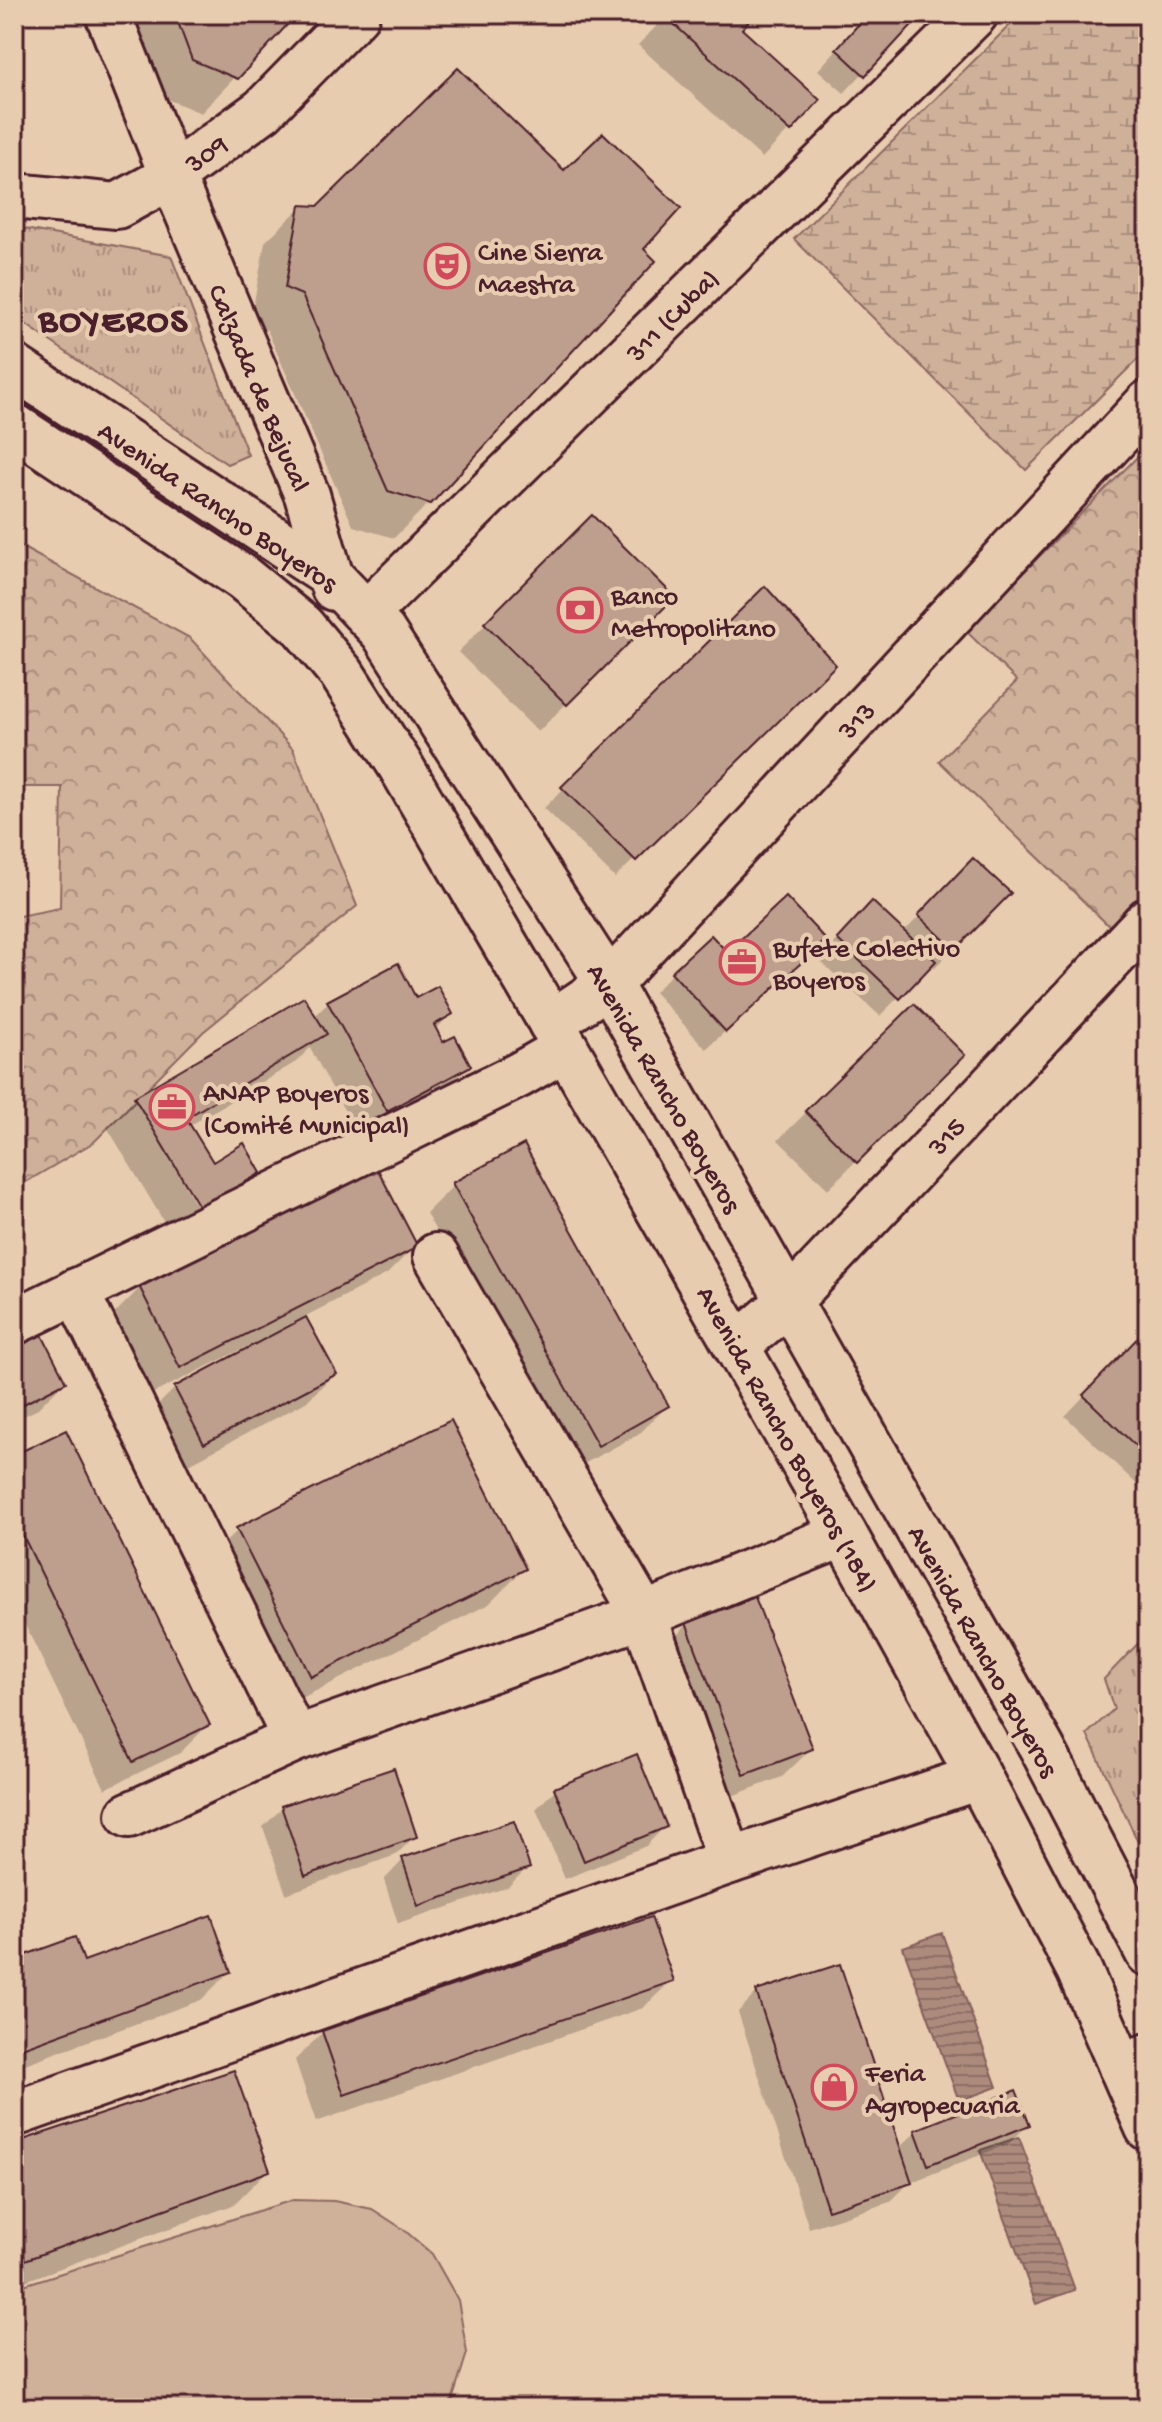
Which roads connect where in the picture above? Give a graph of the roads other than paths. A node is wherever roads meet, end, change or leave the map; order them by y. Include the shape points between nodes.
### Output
1 (108, 14) edge
2 (357, 14) edge
3 (975, 14) edge
4 (172, 176) junction
5 (14, 196) edge
6 (14, 367) edge
7 (1148, 403) edge
8 (14, 426) edge
9 (329, 575) junction
10 (367, 613) junction
11 (400, 765) junction
12 (1148, 920) edge
13 (609, 984) junction
14 (559, 1035) junction
15 (436, 1256) dead end
16 (76, 1291) junction
17 (788, 1302) junction
18 (14, 1322) edge
19 (738, 1345) junction
20 (844, 1534) junction
21 (644, 1615) junction
22 (295, 1739) junction
23 (979, 1777) junction
24 (129, 1815) dead end
25 (730, 1861) junction
26 (1148, 1953) edge
27 (1134, 2061) edge
28 (14, 2114) edge
29 (1148, 2128) edge

1 - 4 main road, Calzada de Bejucal
2 - 4 main road, 309 via 263,110
3 - 10 main road, 311 (Cuba)
4 - 5 main road, 309 via 117,206
4 - 9 main road, Calzada de Bejucal via 307,495
6 - 9 main road, Avenida Rancho Boyeros
7 - 13 main road, 313
8 - 11 main road, Avenida Rancho Boyeros via 243,578 302,626 342,674
9 - 10 main road, Avenida Rancho Boyeros
9 - 11 main road, Calzada de Bejucal
10 - 13 main road, Avenida Rancho Boyeros via 414,677
11 - 14 main road, Avenida Rancho Boyeros (184)
12 - 17 main road, 315
13 - 14 main road, 313
13 - 17 main road, Avenida Rancho Boyeros
14 - 16 main road, 313 via 519,1075
14 - 19 main road, Avenida Rancho Boyeros (184)
15 - 21 main road
16 - 18 main road, 313
16 - 22 main road
17 - 19 main road, 315
17 - 26 main road, Avenida Rancho Boyeros via 1042,1748
19 - 20 main road, Avenida Rancho Boyeros (184)
20 - 21 main road
20 - 23 main road, Avenida Rancho Boyeros (184)
21 - 22 main road
21 - 25 main road
22 - 24 main road
23 - 25 main road
23 - 27 main road, Avenida Rancho Boyeros (184) via 1079,1970
25 - 28 main road
27 - 29 main road, Avenida Rancho Boyeros (184)

